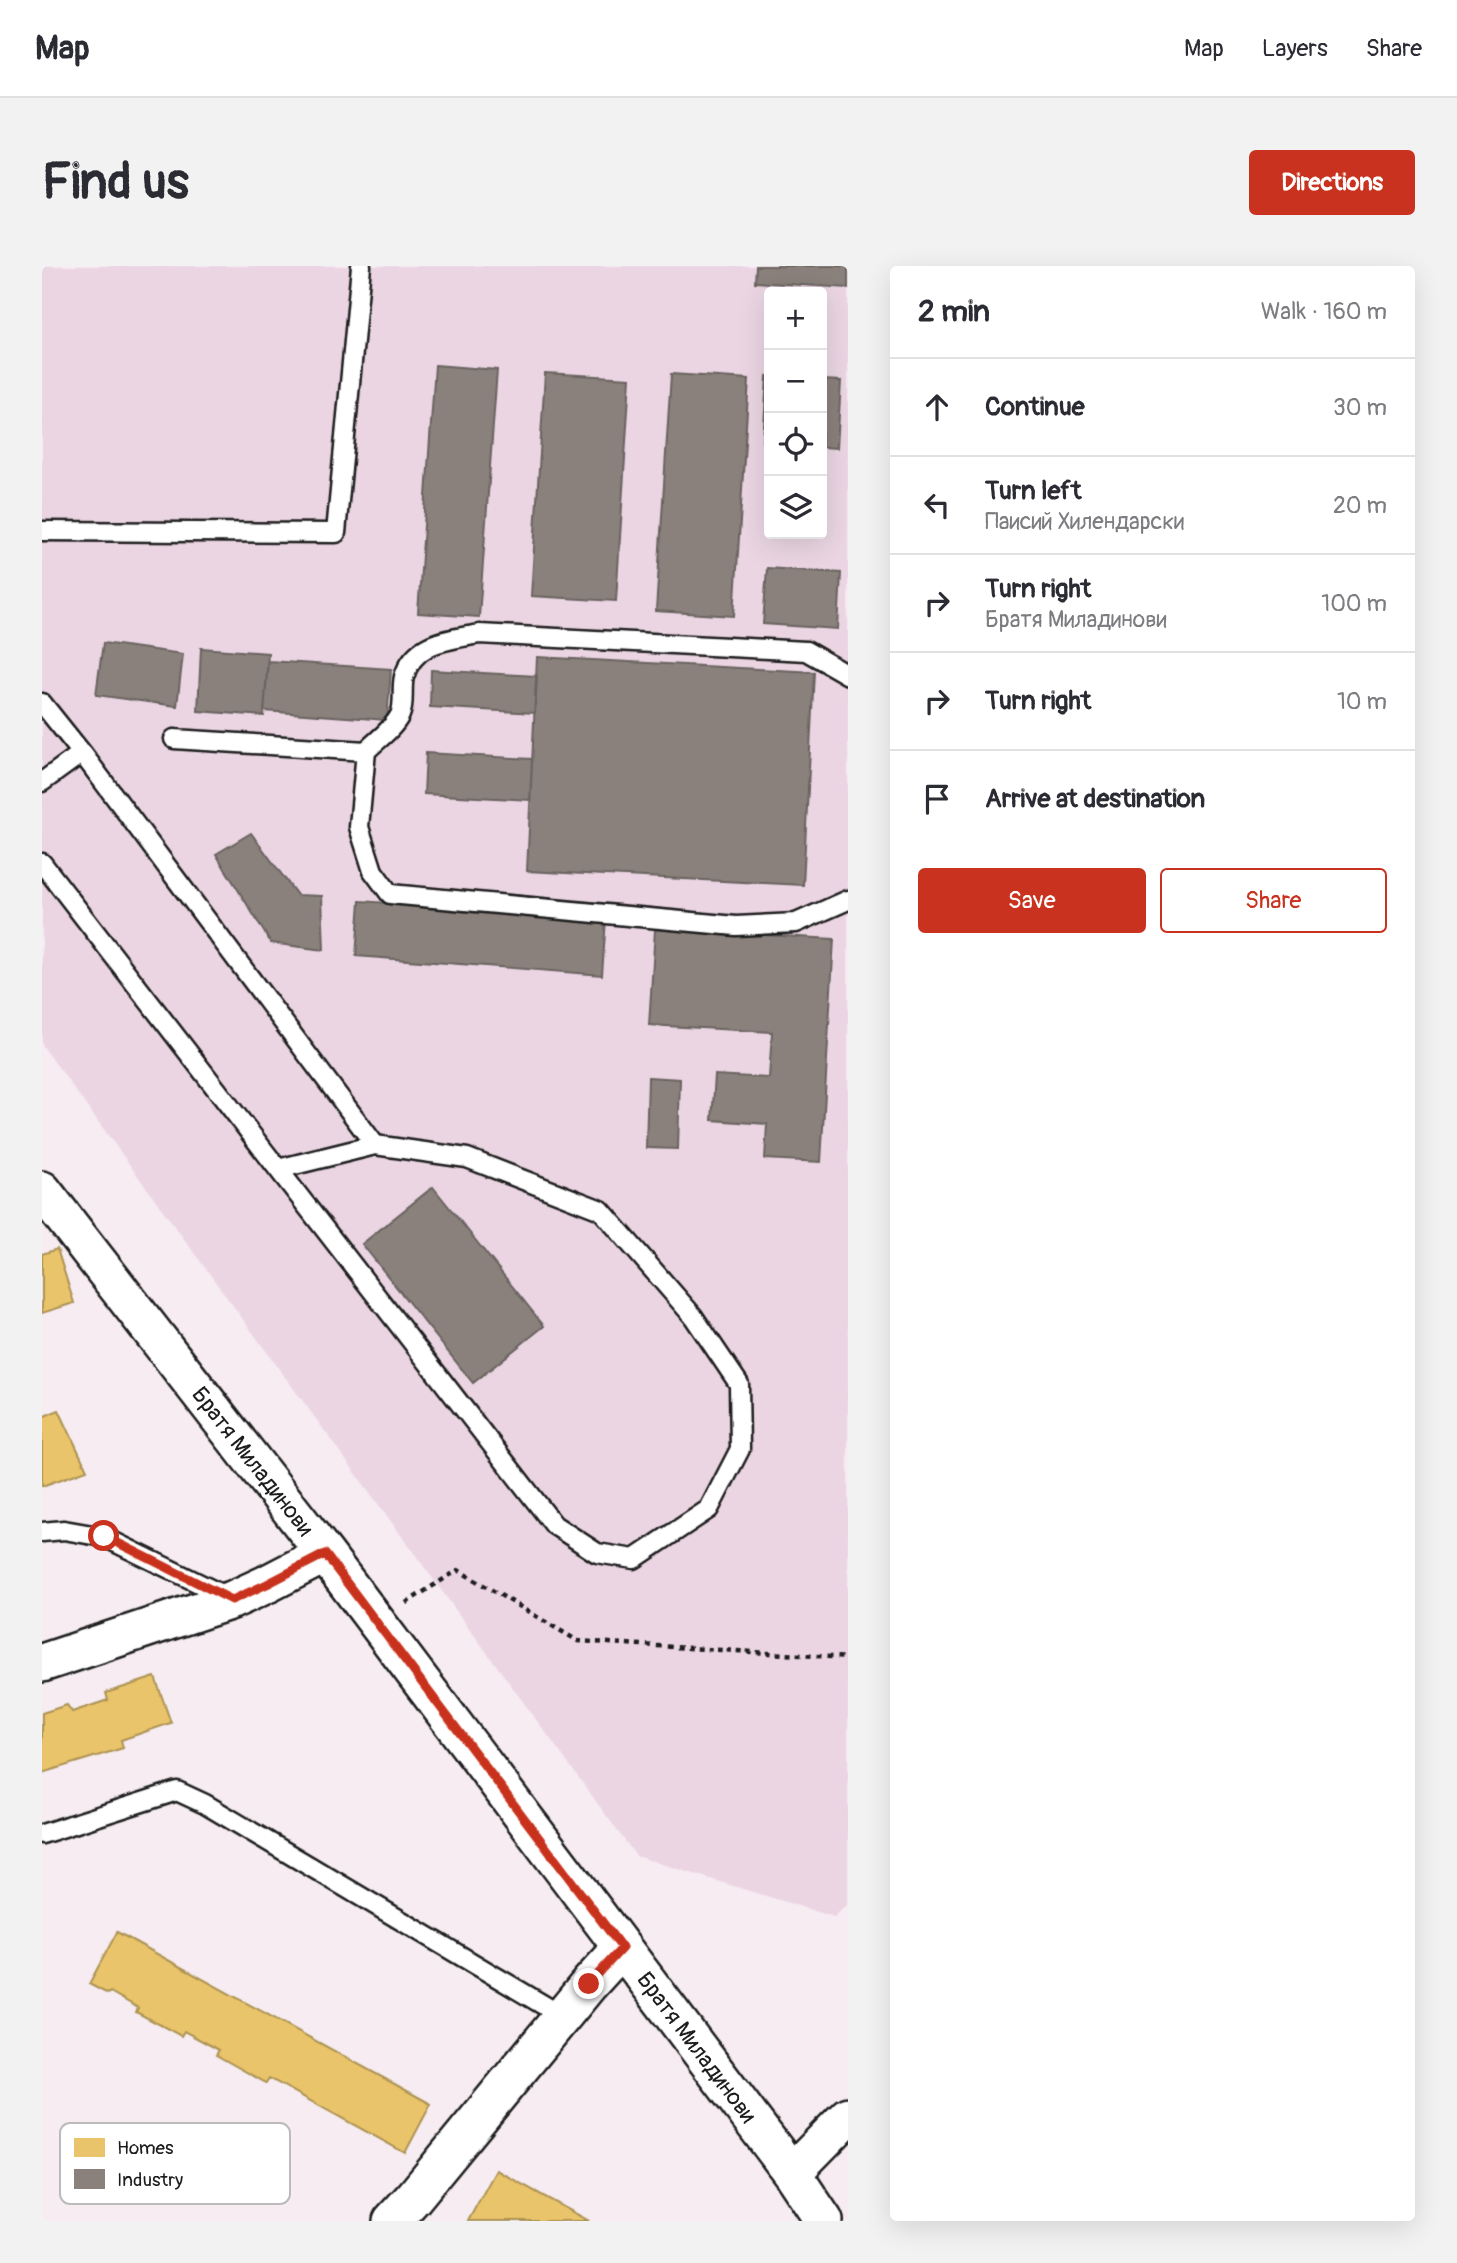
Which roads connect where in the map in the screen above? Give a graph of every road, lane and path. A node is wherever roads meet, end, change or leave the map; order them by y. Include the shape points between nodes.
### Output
1 (361, 266) edge
2 (42, 531) edge
3 (848, 675) edge
4 (42, 703) edge
5 (174, 740) dead end
6 (366, 751) junction
7 (82, 753) junction
8 (42, 782) edge
9 (42, 863) edge
10 (848, 900) edge
11 (375, 1144) junction
12 (278, 1169) junction
13 (42, 1190) edge
14 (42, 1532) edge
15 (325, 1554) junction
16 (232, 1600) junction
17 (375, 1622) junction
18 (848, 1658) edge
19 (42, 1663) edge
20 (42, 1834) edge
21 (622, 1948) junction
22 (562, 2015) junction
23 (848, 2116) edge
24 (792, 2173) junction
25 (392, 2221) edge
26 (824, 2221) edge

1 - 2 lane via 336,533
3 - 6 lane via 806,650 479,634 440,641 413,655 404,677 400,714
4 - 7 lane
5 - 6 lane
6 - 10 lane via 359,827 373,872 390,894 736,926 796,923
7 - 8 lane
7 - 11 lane
9 - 12 lane
11 - 12 lane
11 - 12 lane via 467,1158 601,1210 693,1316 739,1384 740,1449 709,1509 634,1559 597,1553 554,1525
13 - 15 street, Братя Миладинови
14 - 16 lane via 104,1536
15 - 16 street
15 - 17 street, Братя Миладинови
16 - 19 street
17 - 18 path via 458,1570 578,1641
17 - 21 street, Братя Миладинови
20 - 22 lane via 177,1791
21 - 22 street
21 - 24 street, Братя Миладинови
22 - 25 street
23 - 24 street
24 - 26 street, Братя Миладинови

